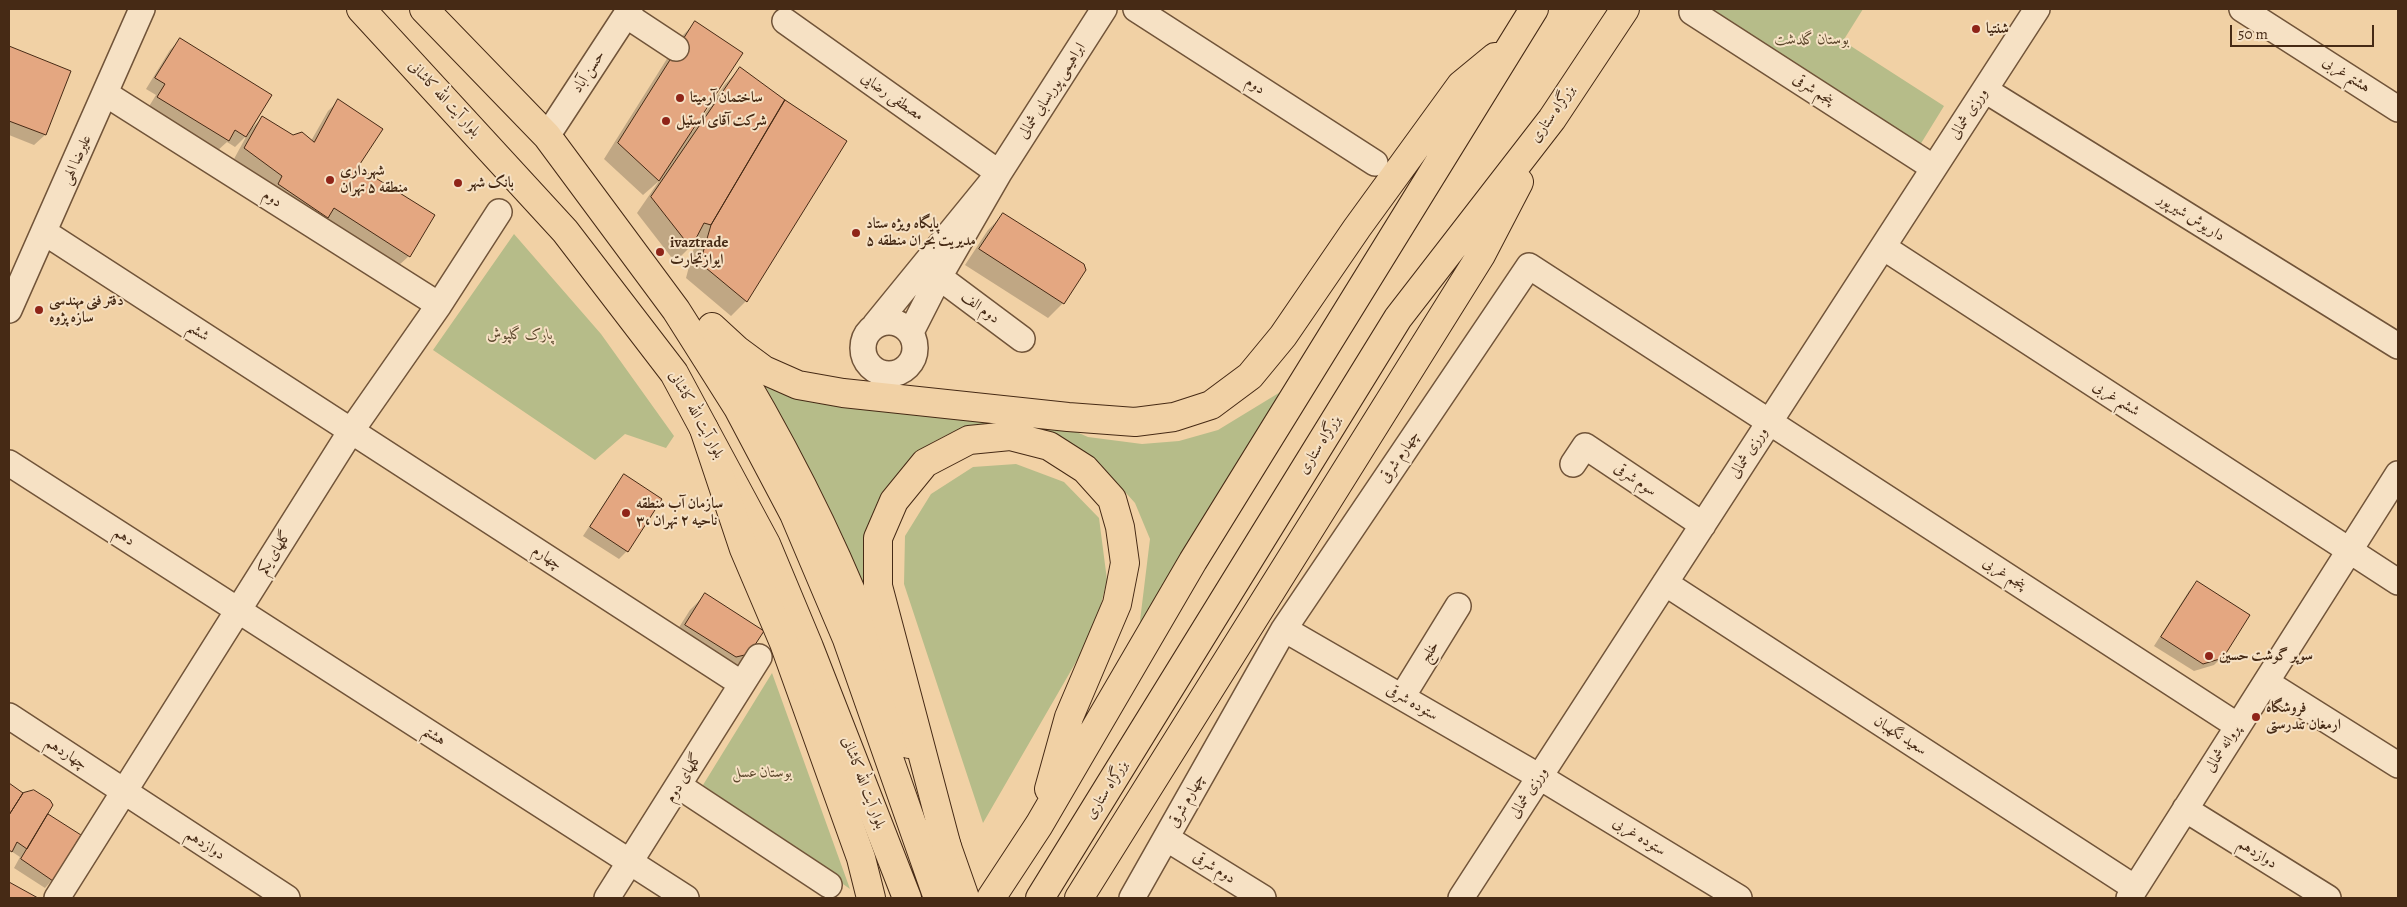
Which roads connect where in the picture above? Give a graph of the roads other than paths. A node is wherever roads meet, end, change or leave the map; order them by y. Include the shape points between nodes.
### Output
1 (142, 9) edge
2 (361, 9) edge
3 (424, 9) edge
4 (1104, 9) edge
5 (1136, 9) edge
6 (1534, 9) edge
7 (1625, 9) edge
8 (2037, 9) edge
9 (2242, 9) edge
10 (628, 12) edge
11 (1692, 12) dead end
12 (785, 21) dead end
13 (1513, 41) junction
14 (676, 48) dead end
15 (1985, 90) junction
16 (106, 94) junction
17 (2398, 109) edge
18 (1552, 118) junction
19 (548, 136) junction
20 (1375, 163) dead end
21 (1934, 168) junction
22 (999, 172) junction
23 (499, 212) dead end
24 (44, 232) junction
25 (1883, 247) junction
26 (938, 277) junction
27 (440, 305) junction
28 (9, 310) edge
29 (676, 310) junction
30 (875, 325) junction
31 (712, 327) junction
32 (910, 332) junction
33 (1022, 339) dead end
34 (2398, 346) edge
35 (1770, 422) junction
36 (704, 429) junction
37 (351, 432) junction
38 (9, 463) edge
39 (1573, 464) dead end
40 (2398, 474) edge
41 (1703, 525) junction
42 (2349, 551) junction
43 (2398, 582) edge
44 (1665, 583) junction
45 (1458, 606) dead end
46 (238, 610) junction
47 (1284, 629) junction
48 (760, 658) dead end
49 (2266, 682) junction
50 (742, 684) junction
51 (1402, 697) junction
52 (9, 716) edge
53 (2238, 726) junction
54 (2398, 764) edge
55 (1540, 776) junction
56 (678, 786) junction
57 (123, 791) junction
58 (2185, 809) junction
59 (1039, 825) junction
60 (1166, 838) junction
61 (947, 847) junction
62 (630, 862) junction
63 (829, 885) dead end
64 (903, 888) edge
65 (2132, 893) edge
66 (57, 898) edge
67 (287, 898) edge
68 (607, 898) edge
69 (686, 898) edge
70 (871, 898) edge
71 (938, 898) edge
72 (965, 898) edge
73 (991, 898) edge
74 (1040, 898) edge
75 (1079, 898) edge
76 (1132, 898) edge
77 (1263, 898) edge
78 (1461, 898) edge
79 (1739, 898) edge
80 (2328, 898) edge

1 - 16 street, علیرضا الهی
2 - 36 main road, بلوار آیت الله کاشانی via 565,231 674,372
3 - 19 main road, بلوار آیت الله کاشانی
4 - 22 street, ابراهیمی پوربسابی شمالی
5 - 20 street, دوم
6 - 13 main road
7 - 18 main road, بزرگراه ستاری
8 - 15 street, ورزی شمالی
9 - 17 street, هشتم غربی
10 - 14 street
10 - 19 street, حسن آباد
11 - 21 street, پنجم شرقی
12 - 22 street, مصطفی رضایی
13 - 31 main road via 1461,85 1283,336 1250,376 1211,405 1174,418 1135,422 843,393 798,385 764,370
13 - 59 main road via 1193,561
15 - 21 street, ورزی شمالی
15 - 34 street, داریوش شیرپور
16 - 24 street, علیرضا الهی
16 - 27 street, دوم
18 - 74 main road, بزرگراه ستاری via 1398,318
18 - 75 main road via 1481,255
19 - 29 main road, بلوار آیت الله کاشانی
21 - 25 street, ورزی شمالی
22 - 26 street, ابراهیمی پوربسابی شمالی
22 - 30 street, ابراهیمی پوربسابی شمالی
23 - 27 street, گلهای یکم
24 - 28 street, علیرضا الهی
24 - 37 street, ششم
25 - 35 street, ورزی شمالی
25 - 42 street, ششم غربی
26 - 32 street, ابراهیمی پوربسابی شمالی
26 - 33 street, دوم الف
27 - 37 street, گلهای یکم
29 - 31 main road
29 - 71 main road, بلوار آیت الله کاشانی via 738,408 794,514 847,639
30 - 32 street via 898,323
30 - 32 street via 864,337 862,345 866,361 878,372 895,373 909,364 915,349
31 - 61 main road via 757,402 846,581
35 - 41 street, ورزی شمالی
35 - 47 street, چهارم شرقی via 1530,266
35 - 53 street, پنجم غربی
36 - 64 main road, بلوار آیت الله کاشانی via 766,544
36 - 70 main road via 744,549 784,643 858,848
37 - 46 street, گلهای یکم
37 - 50 street, چهارم
38 - 46 street, دهم
39 - 41 street, سوم شرقی via 1585,446
40 - 42 street, پروانه شمالی
41 - 44 street, ورزی شمالی
42 - 43 street
42 - 49 street, پروانه شمالی
44 - 55 street, ورزی شمالی
44 - 65 street, سعید نگهبان
45 - 51 street, خلج
46 - 57 street, گلهای یکم
46 - 62 street, هشتم
47 - 51 street, ستوده شرقی
47 - 60 street, چهارم شرقی
48 - 50 street, گلهای دوم
49 - 53 street, پروانه شمالی
49 - 54 street
50 - 56 street, گلهای دوم
51 - 55 street, ستوده شرقی
52 - 57 street, چهاردهم
53 - 58 street, پروانه شمالی
55 - 78 street, ورزی شمالی
55 - 79 street, ستوده غربی
56 - 62 street, گلهای دوم
56 - 63 street
57 - 66 street, گلهای یکم
57 - 67 street, دوازدهم
58 - 65 street, پروانه شمالی
58 - 80 street, دوازدهم
59 - 61 main road via 1068,717 1117,604 1125,563 1120,526 1112,499 1085,469 1049,446 1010,436 968,440 924,463 894,501 878,538 878,586
59 - 73 main road
60 - 76 street, چهارم شرقی
60 - 77 street, دوم شرقی
61 - 72 main road
62 - 68 street, گلهای دوم
62 - 69 street, هشتم

